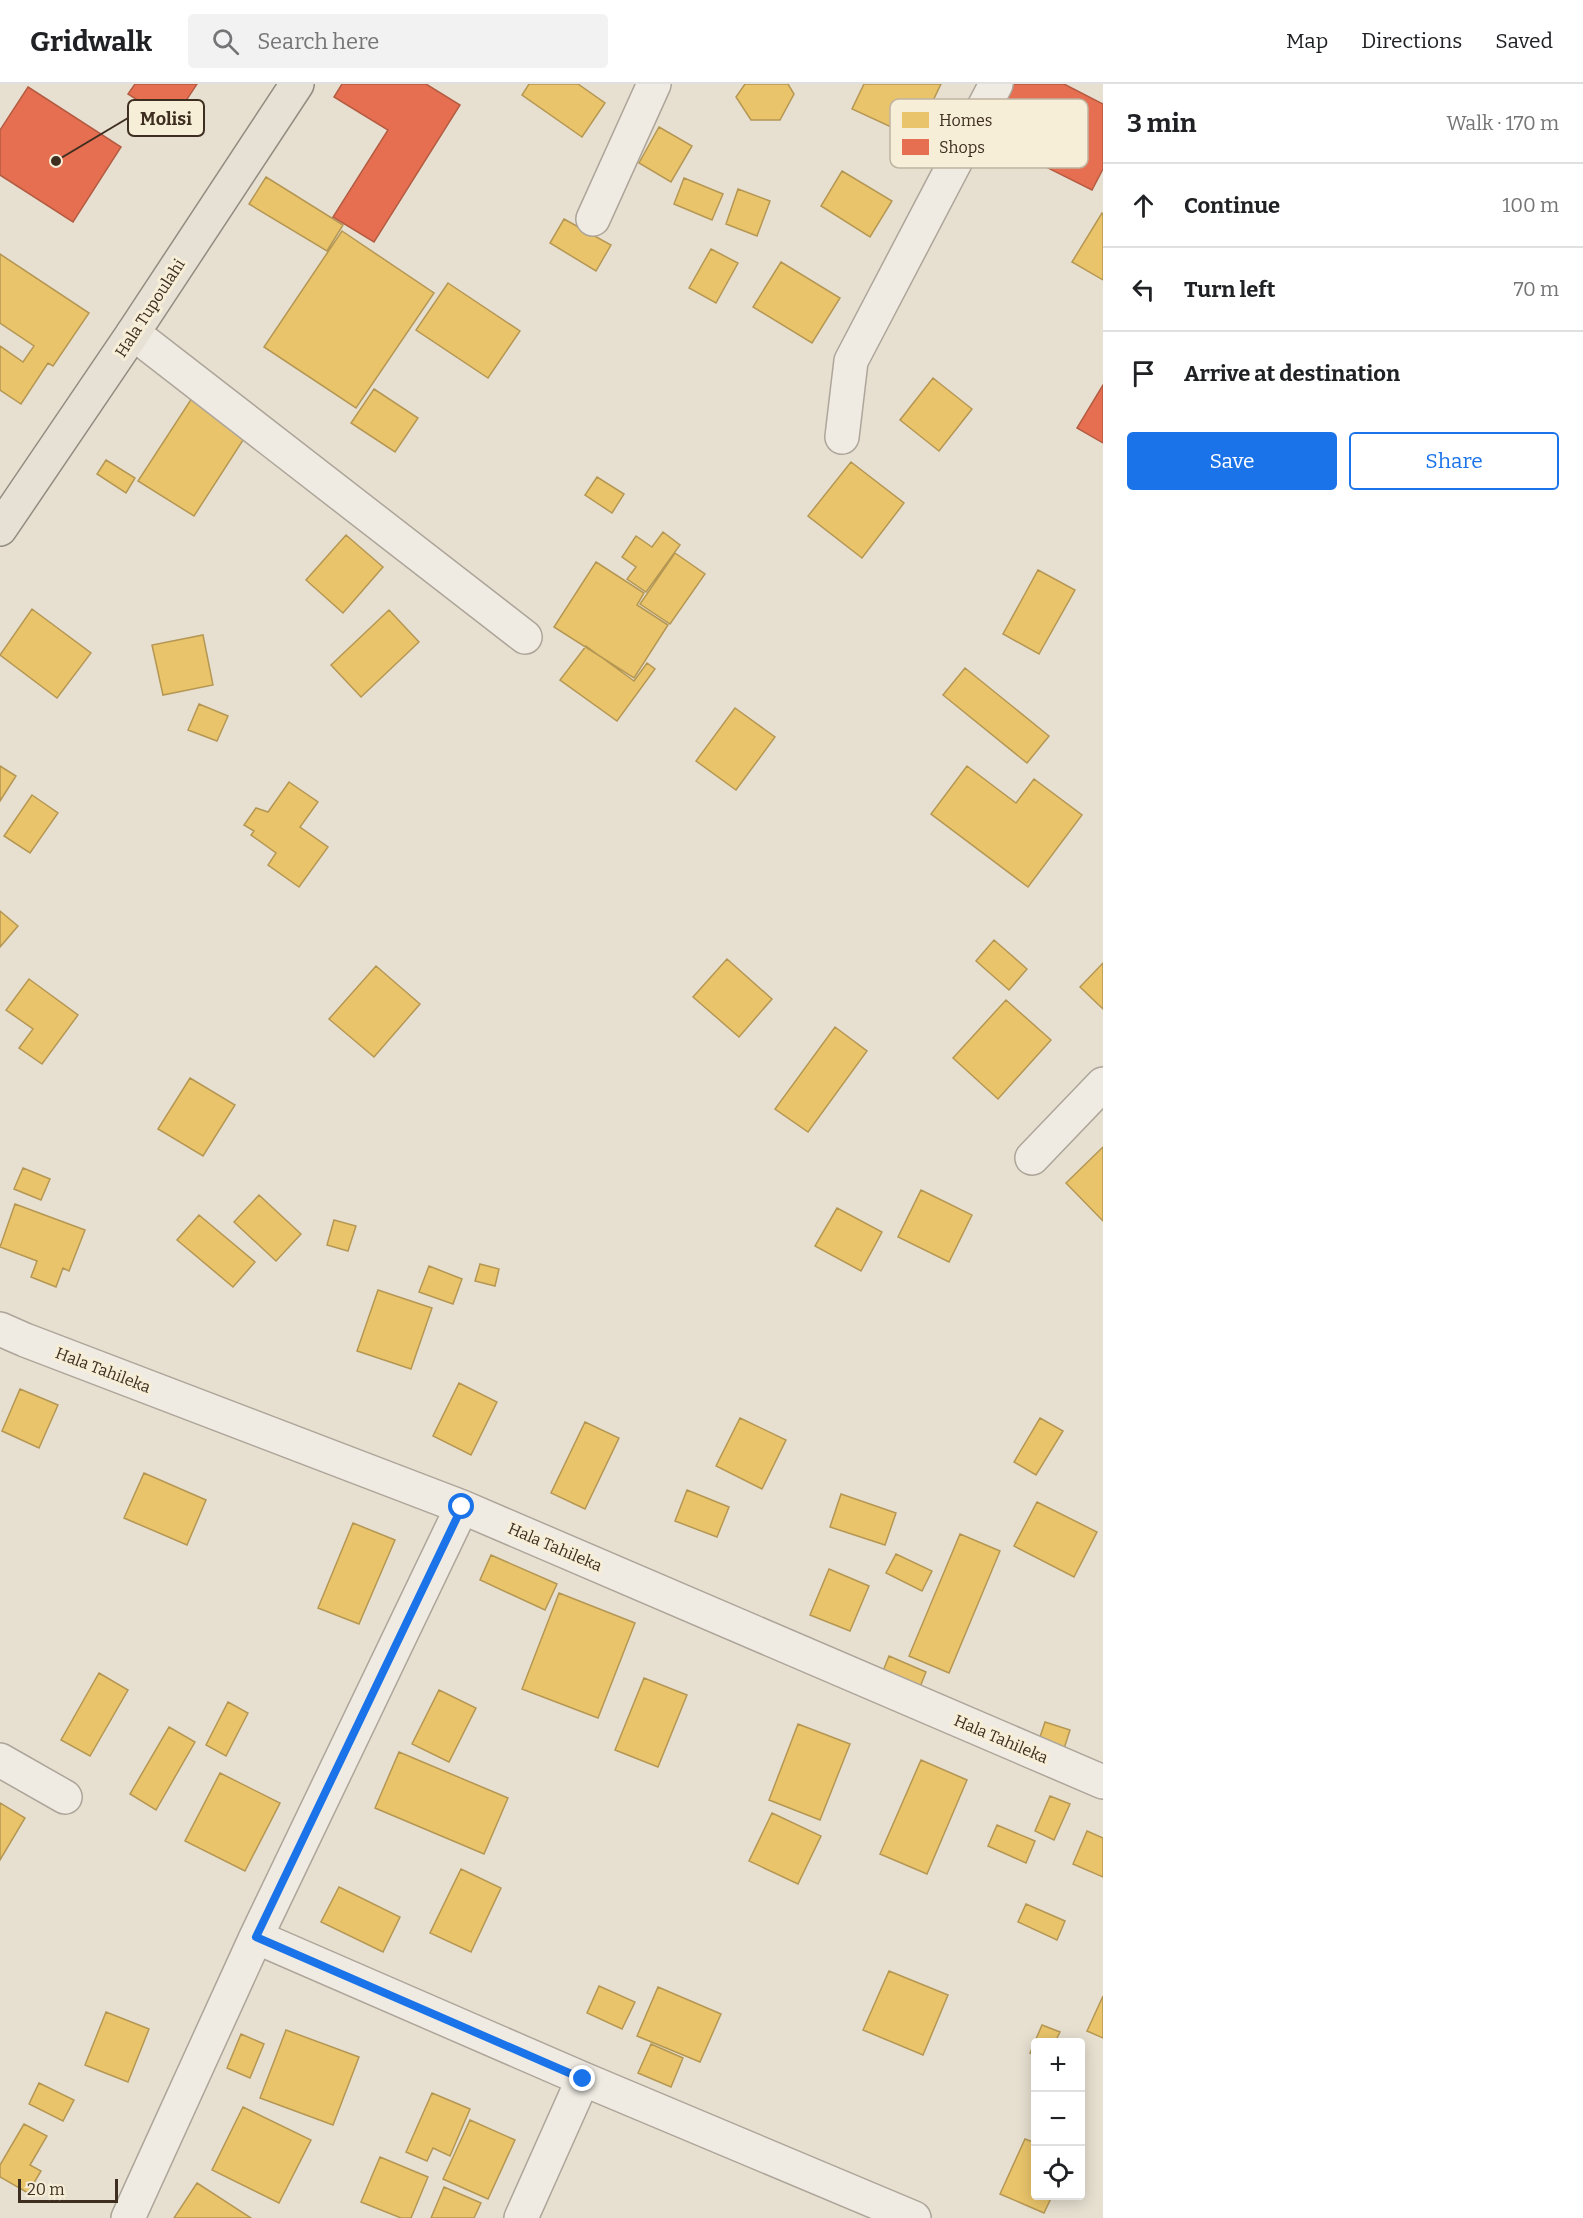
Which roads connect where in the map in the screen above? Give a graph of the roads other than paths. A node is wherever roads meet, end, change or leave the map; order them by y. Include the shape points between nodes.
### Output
1 (297, 84) edge
2 (654, 84) edge
3 (996, 84) edge
4 (988, 99) edge
5 (952, 168) edge
6 (593, 219) dead end
7 (133, 333) junction
8 (842, 437) dead end
9 (0, 529) edge
10 (525, 637) dead end
11 (1103, 1084) edge
12 (1032, 1158) dead end
13 (0, 1329) edge
14 (462, 1507) junction
15 (0, 1760) edge
16 (1103, 1782) edge
17 (65, 1797) dead end
18 (256, 1937) junction
19 (583, 2079) junction
20 (128, 2218) edge
21 (521, 2218) edge
22 (914, 2218) edge

1 - 7 main road, Hala Tupoulahi
2 - 6 street
3 - 4 street
5 - 8 street via 851,361
7 - 9 main road, Hala Tupoulahi
7 - 10 street
11 - 12 street
13 - 14 street, Hala Tahileka
14 - 16 street, Hala Tahileka
14 - 18 street
15 - 17 street
18 - 19 street
18 - 20 street
19 - 21 street
19 - 22 street

